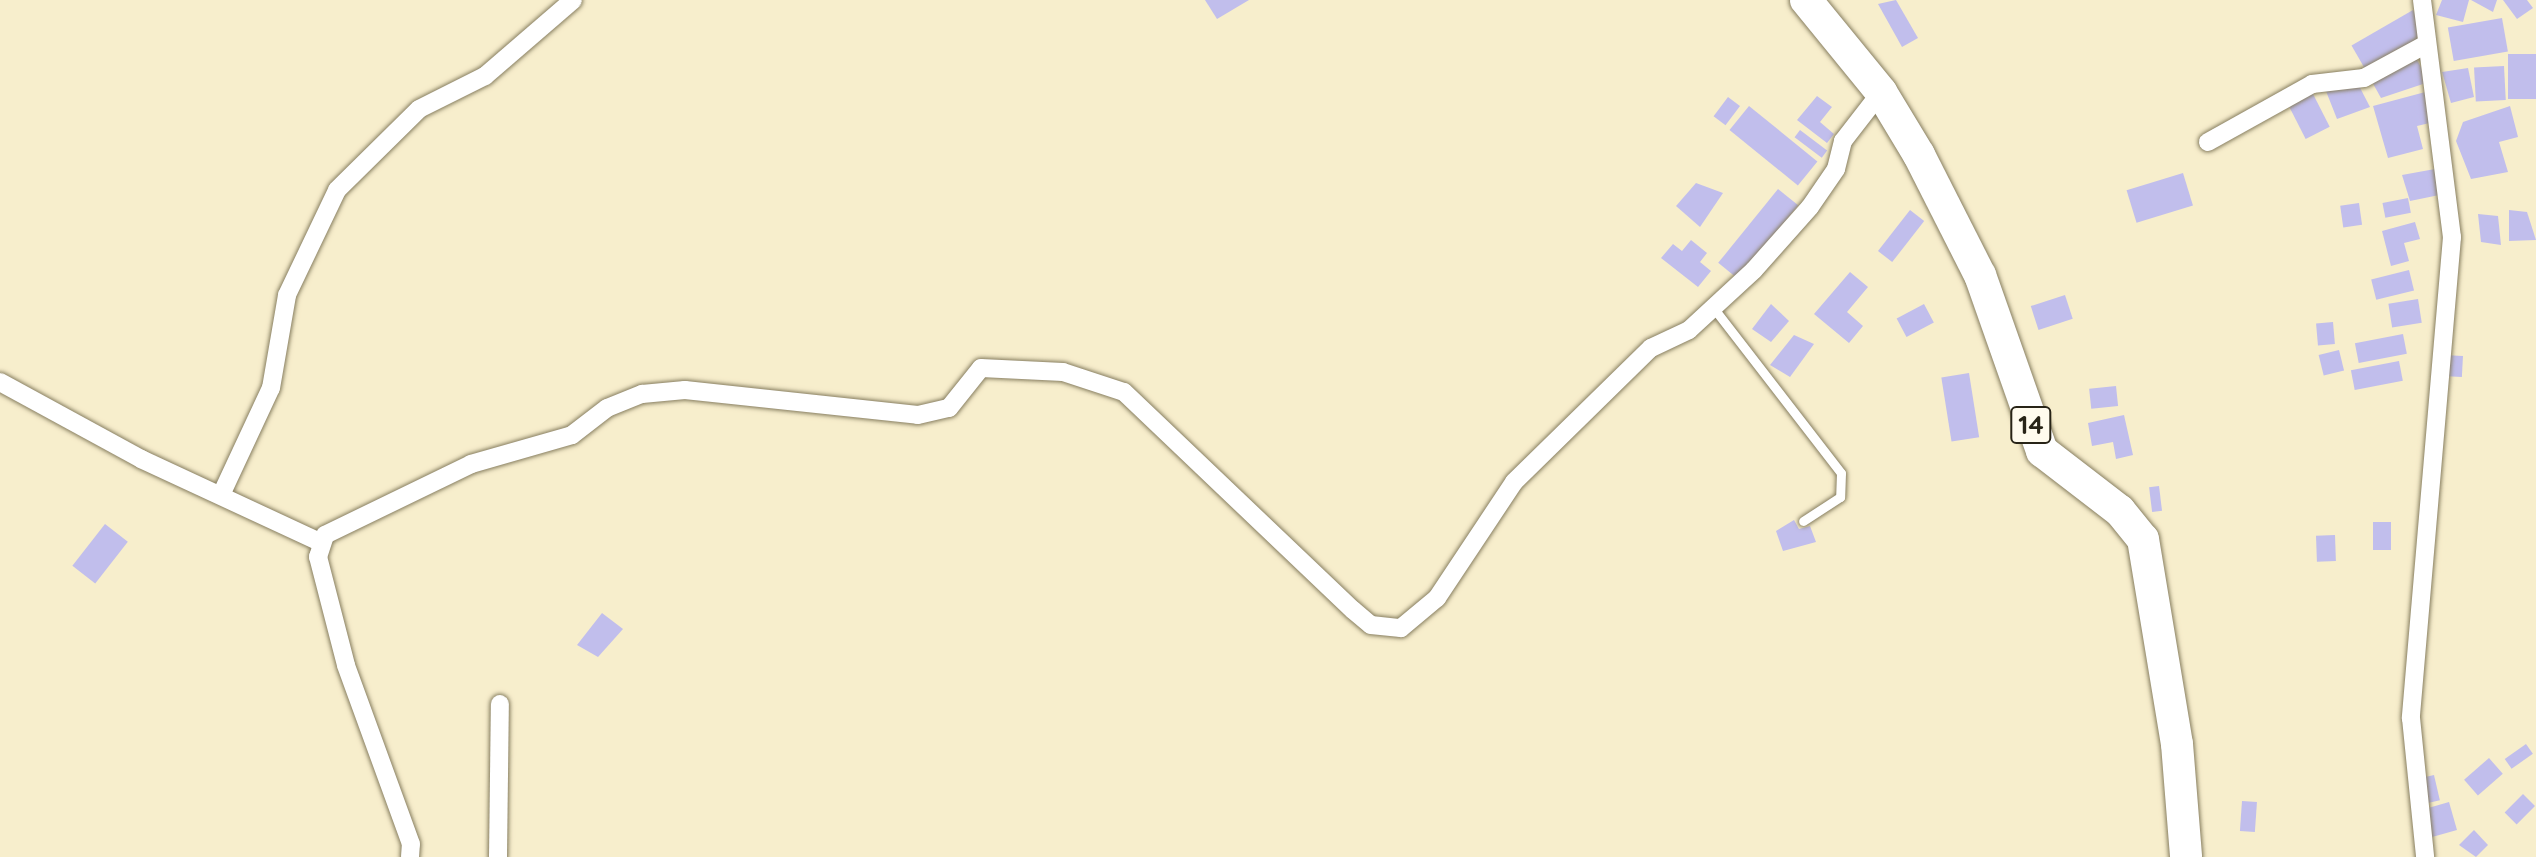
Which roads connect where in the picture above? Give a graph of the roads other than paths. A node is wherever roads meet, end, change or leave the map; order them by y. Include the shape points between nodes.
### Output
1 (573, 0) edge
2 (1806, 0) edge
3 (2422, 0) edge
4 (2423, 46) junction
5 (1881, 92) junction
6 (2208, 142) dead end
7 (1710, 305) junction
8 (0, 382) edge
9 (221, 495) junction
10 (1803, 521) dead end
11 (318, 541) junction
12 (500, 704) dead end
13 (410, 857) edge
14 (498, 857) edge
15 (2186, 857) edge
16 (2425, 857) edge

1 - 9 street via 492,70 419,109 337,190 287,295 273,382
2 - 5 highway, 14
3 - 4 street
4 - 6 street via 2364,78 2312,84
4 - 16 street via 2452,237 2411,718
5 - 7 street via 1843,141 1836,169 1810,207 1739,287
5 - 15 highway, 14 via 1980,275 2042,451 2120,511 2143,539 2177,744
7 - 10 lane via 1841,473 1837,501
7 - 11 street via 1689,330 1651,348 1514,482 1437,598 1401,628 1371,625 1353,610 1124,392 1084,376 1004,367 976,370 949,408 918,415 685,390 642,394 607,408 572,435 471,464
8 - 9 street
9 - 11 street
11 - 13 street via 346,665 411,844
12 - 14 street

